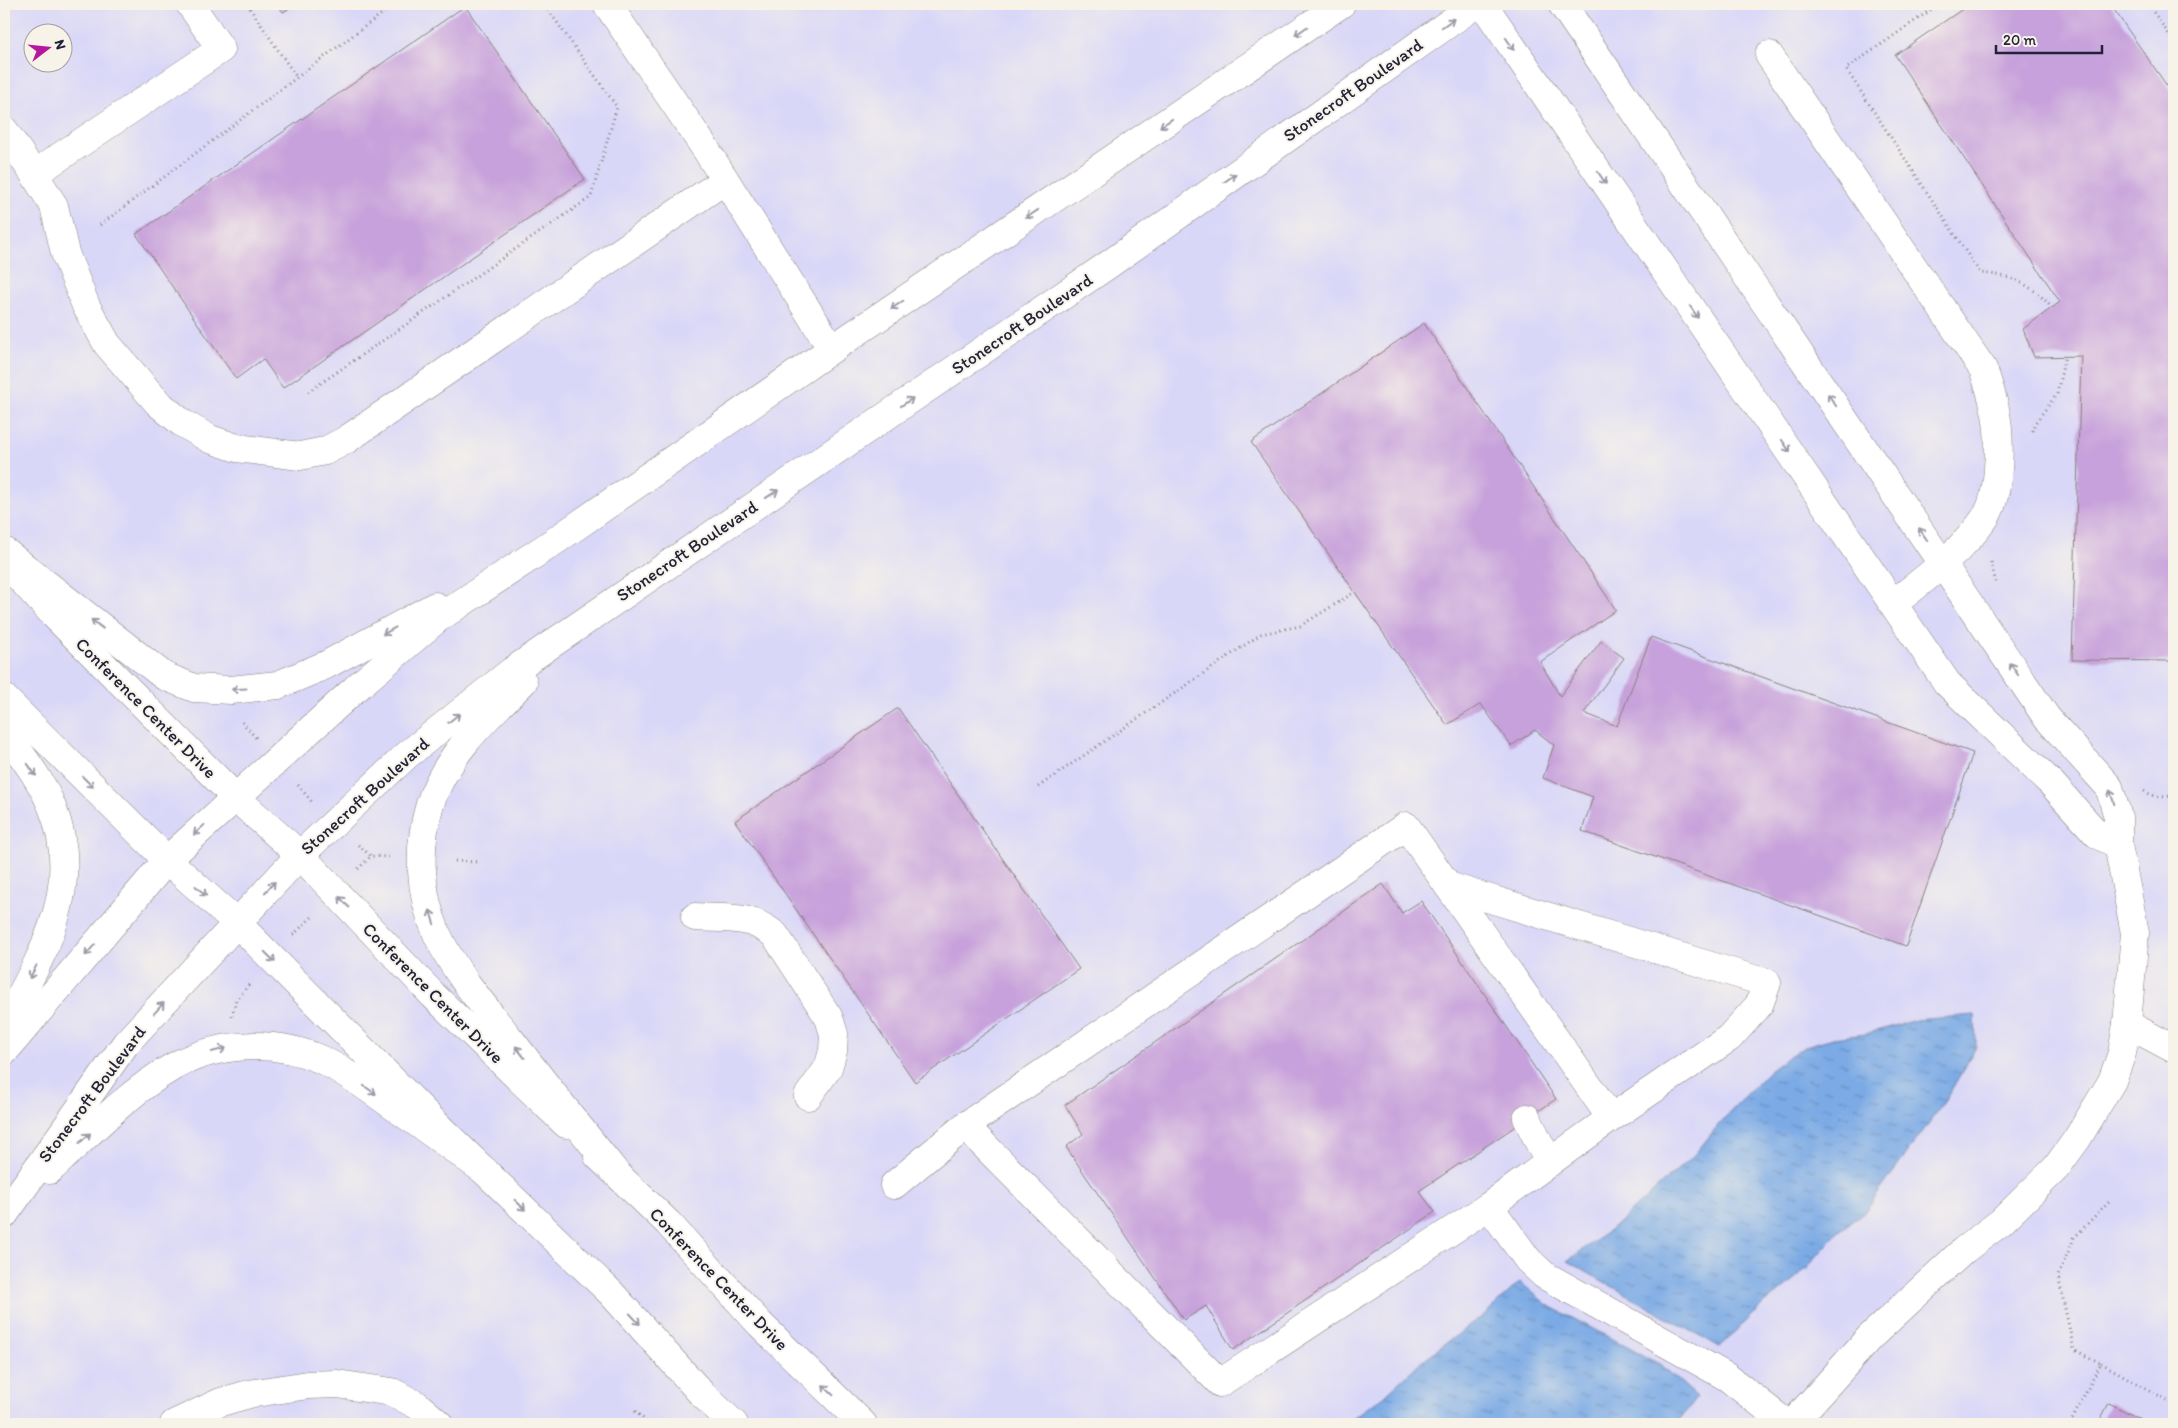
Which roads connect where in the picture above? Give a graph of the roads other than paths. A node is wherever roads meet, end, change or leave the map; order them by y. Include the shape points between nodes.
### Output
1 (190, 4) edge
2 (607, 4) edge
3 (1341, 4) edge
4 (1476, 4) edge
5 (1483, 4) edge
6 (1562, 4) edge
7 (1770, 55) dead end
8 (4, 130) edge
9 (34, 174) junction
10 (725, 180) junction
11 (832, 349) junction
12 (555, 541) junction
13 (4, 551) edge
14 (4, 561) edge
15 (1943, 564) junction
16 (1894, 603) junction
17 (597, 612) junction
18 (4, 698) edge
19 (4, 730) edge
20 (235, 797) junction
21 (2118, 845) junction
22 (300, 855) junction
23 (167, 860) junction
24 (1448, 886) junction
25 (695, 917) dead end
26 (236, 922) junction
27 (2127, 1024) junction
28 (4, 1026) edge
29 (2174, 1050) edge
30 (4, 1052) edge
31 (808, 1096) dead end
32 (1527, 1118) dead end
33 (1611, 1118) junction
34 (965, 1126) junction
35 (1549, 1163) junction
36 (485, 1171) junction
37 (616, 1173) junction
38 (894, 1185) dead end
39 (1490, 1206) junction
40 (7, 1210) edge
41 (174, 1424) edge
42 (439, 1424) edge
43 (734, 1424) edge
44 (863, 1424) edge
45 (1787, 1424) edge
46 (1792, 1424) edge

1 - 9 main road via 221,48
2 - 10 main road
3 -> 11 main road
17 -> 4 main road, Stonecroft Boulevard via 1108,265
5 -> 16 main road
15 -> 6 main road
7 - 15 main road via 1983,369 1988,382 1996,410 1998,435 1995,493 1987,516
8 - 9 main road
9 - 10 main road via 54,206 65,253 86,306 107,344 158,403 182,423 210,439 237,448 300,456 325,451 346,440
10 - 11 main road
11 - 12 main road
12 -> 13 main road via 326,665 278,685 231,690 194,688 164,676
12 - 20 main road via 437,619
14 - 20 main road, Conference Center Drive
15 - 16 main road
21 -> 15 main road via 2118,817 2108,787 2053,725
16 - 21 main road via 1946,683 2052,784 2097,834
22 -> 17 main road, Stonecroft Boulevard via 407,755 512,671
37 -> 17 main road via 489,1013 452,961 437,934 421,875 430,804 446,771 470,736
18 -> 23 main road
19 -> 28 main road via 38,778 53,808 61,838 64,873 48,943
20 - 22 main road, Conference Center Drive
20 -> 23 main road
21 - 27 main road via 2135,933
26 -> 22 main road, Stonecroft Boulevard
37 -> 22 main road, Conference Center Drive via 433,995
23 -> 26 main road
23 -> 30 main road
24 - 33 main road
24 - 33 main road via 1767,983 1759,1005 1729,1038
24 - 34 main road via 1406,826
25 - 31 main road via 751,920 764,927 775,936 829,1018 834,1034 833,1051 828,1068
26 -> 36 main road
40 -> 26 main road, Stonecroft Boulevard via 126,1043
27 - 29 main road
27 - 46 main road via 2122,1053 2112,1081 2056,1168 2001,1222 1964,1250 1869,1338
32 - 35 main road
33 - 35 main road
34 - 38 main road
34 - 39 main road via 1220,1383
35 - 39 main road
40 -> 36 main road via 139,1090 172,1067 232,1047 289,1050 322,1060
36 -> 43 main road via 611,1293 702,1394
44 -> 37 main road, Conference Center Drive via 760,1324 700,1257
39 - 45 main road via 1528,1260 1544,1275 1727,1377
41 - 42 main road via 221,1402 249,1394 336,1384 392,1392

